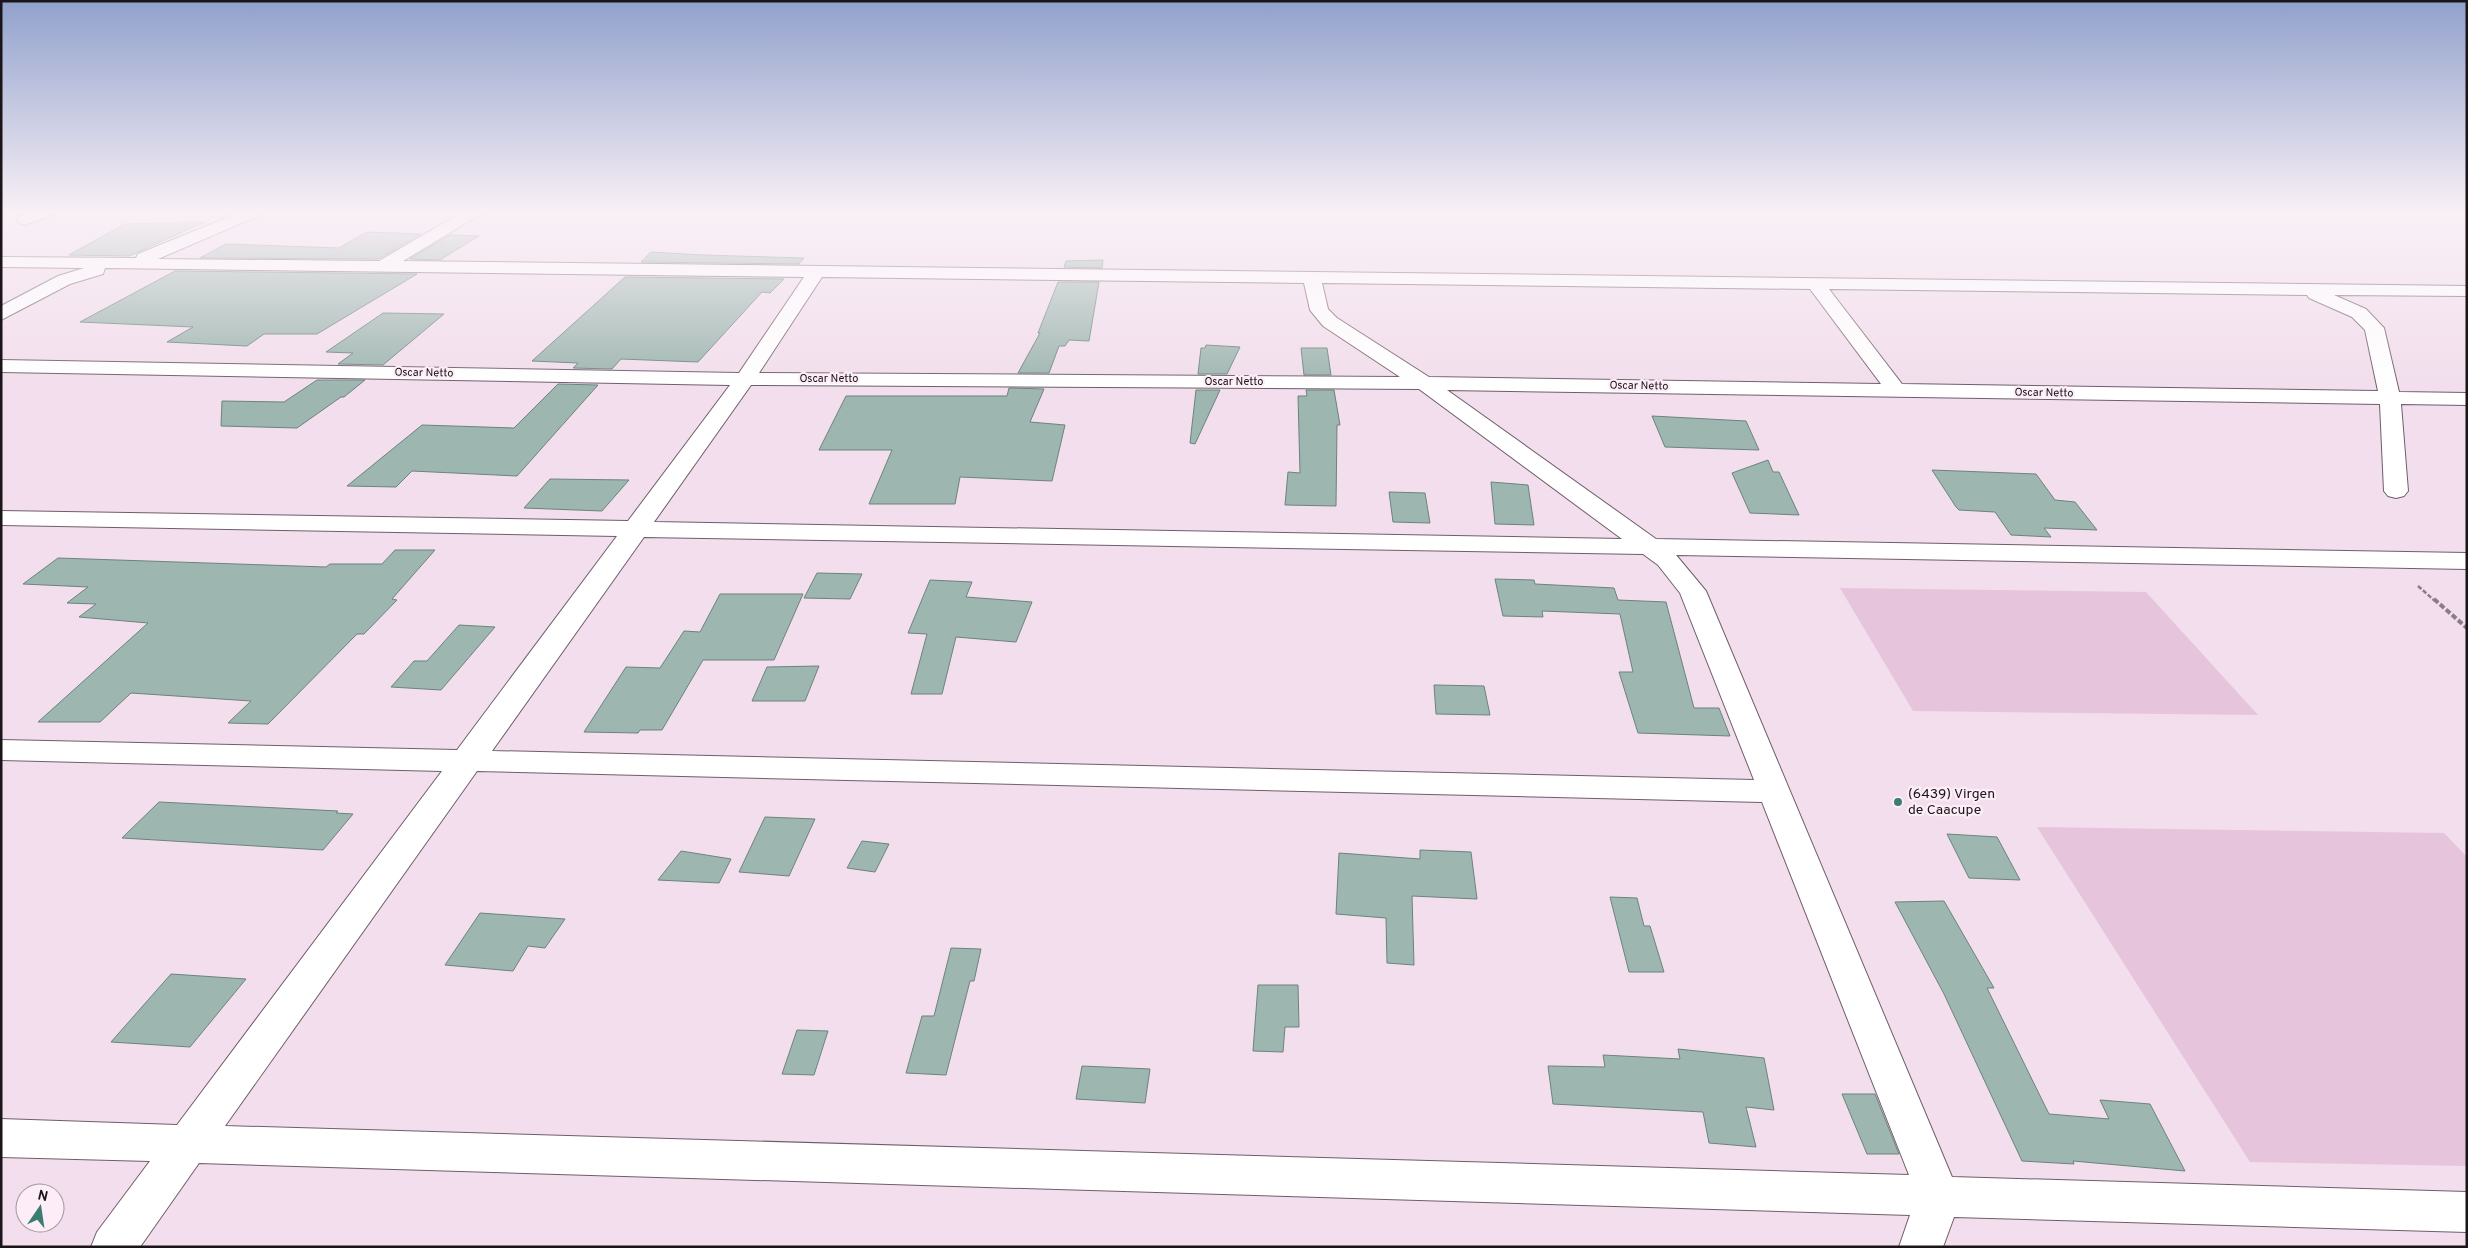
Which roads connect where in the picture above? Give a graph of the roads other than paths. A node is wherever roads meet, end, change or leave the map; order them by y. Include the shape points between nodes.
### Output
1 (101, 269) edge
2 (664, 269) edge
3 (817, 271) junction
4 (1312, 277) junction
5 (1815, 283) junction
6 (2305, 289) junction
7 (2467, 290) edge
8 (1, 314) edge
9 (1, 366) edge
10 (745, 379) junction
11 (1424, 383) junction
12 (1896, 390) junction
13 (2390, 398) junction
14 (2467, 399) edge
15 (2396, 491) dead end
16 (1, 518) edge
17 (636, 529) junction
18 (1650, 546) junction
19 (2467, 561) edge
20 (1, 750) edge
21 (467, 761) junction
22 (1774, 791) junction
23 (1, 1138) edge
24 (189, 1143) junction
25 (1939, 1196) junction
26 (2467, 1212) edge
27 (113, 1247) edge
28 (1921, 1247) edge

1 - 8 street via 64,280
2 - 3 street
3 - 4 street
3 - 10 street
4 - 5 street
4 - 11 street via 1319,310 1330,322
5 - 6 street
5 - 12 street
6 - 7 street
6 - 13 street via 2358,313 2374,328
9 - 10 street, Oscar Netto
10 - 11 street, Oscar Netto
10 - 17 street
11 - 12 street, Oscar Netto
11 - 18 street
12 - 13 street, Oscar Netto
13 - 14 street, Oscar Netto
13 - 15 street
16 - 17 street
17 - 18 street
17 - 21 street
18 - 19 street
18 - 22 street via 1667,560 1693,592
20 - 21 street
21 - 22 street
21 - 24 street
22 - 25 street
23 - 24 street
24 - 25 street
24 - 27 street
25 - 26 street
25 - 28 street

